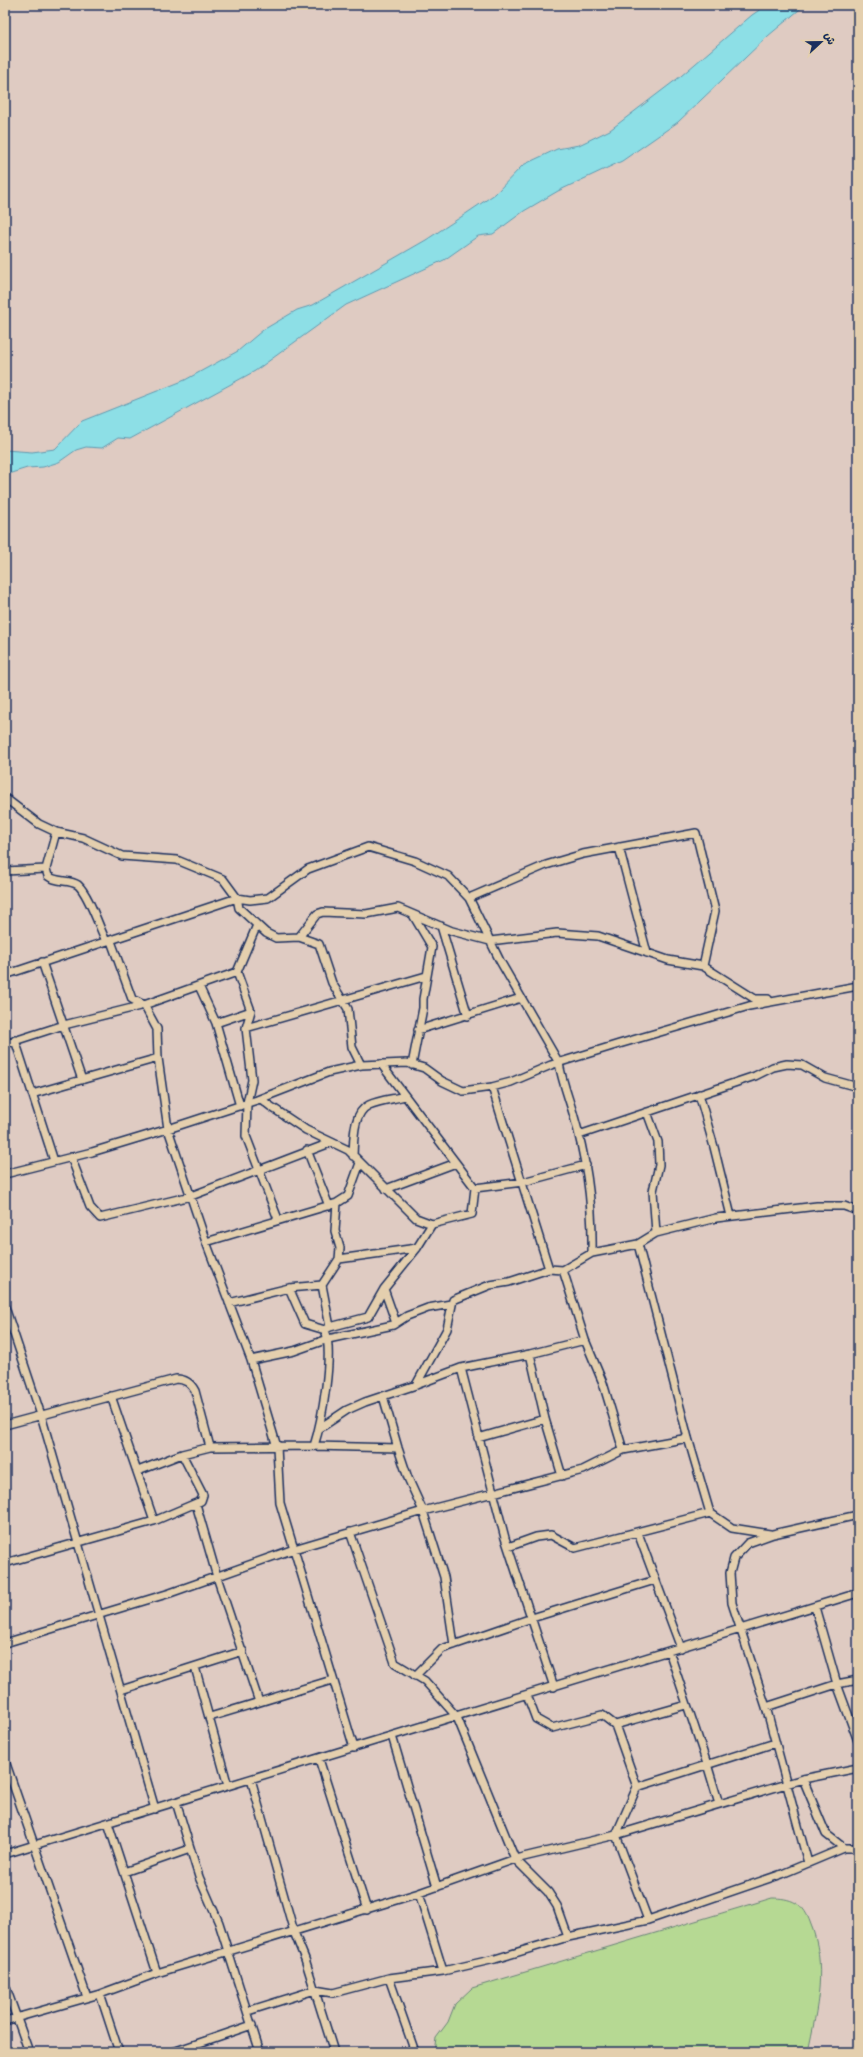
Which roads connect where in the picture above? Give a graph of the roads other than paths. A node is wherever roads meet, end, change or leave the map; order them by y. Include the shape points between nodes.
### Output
1 (5, 798) edge
2 (56, 832) junction
3 (619, 847) junction
4 (46, 869) junction
5 (5, 872) edge
6 (237, 898) junction
7 (469, 898) junction
8 (413, 915) junction
9 (257, 925) junction
10 (441, 926) junction
11 (299, 937) junction
12 (108, 941) junction
13 (490, 941) junction
14 (647, 953) junction
15 (42, 962) junction
16 (703, 966) junction
17 (237, 972) junction
18 (5, 975) edge
19 (426, 976) junction
20 (199, 986) junction
21 (858, 986) edge
22 (522, 998) junction
23 (784, 999) junction
24 (344, 1000) junction
25 (144, 1005) junction
26 (251, 1011) junction
27 (468, 1016) junction
28 (216, 1023) junction
29 (64, 1025) junction
30 (246, 1028) junction
31 (418, 1030) junction
32 (15, 1040) junction
33 (5, 1044) edge
34 (158, 1058) junction
35 (559, 1063) junction
36 (361, 1064) junction
37 (381, 1064) junction
38 (412, 1065) junction
39 (82, 1080) junction
40 (492, 1087) junction
41 (858, 1087) edge
42 (32, 1094) junction
43 (699, 1094) junction
44 (405, 1096) junction
45 (261, 1099) junction
46 (244, 1105) junction
47 (647, 1112) junction
48 (168, 1129) junction
49 (579, 1135) junction
50 (330, 1143) junction
51 (306, 1150) junction
52 (353, 1156) junction
53 (71, 1157) junction
54 (54, 1161) junction
55 (360, 1163) junction
56 (456, 1163) junction
57 (586, 1165) junction
58 (258, 1170) junction
59 (6, 1173) edge
60 (522, 1182) junction
61 (475, 1188) junction
62 (386, 1189) junction
63 (191, 1196) junction
64 (337, 1203) junction
65 (330, 1206) junction
66 (858, 1211) edge
67 (731, 1216) junction
68 (278, 1219) junction
69 (432, 1224) junction
70 (656, 1234) junction
71 (206, 1242) junction
72 (638, 1244) junction
73 (417, 1248) junction
74 (592, 1253) junction
75 (339, 1259) junction
76 (549, 1269) junction
77 (563, 1270) junction
78 (322, 1285) junction
79 (289, 1288) junction
80 (384, 1289) junction
81 (229, 1304) junction
82 (451, 1304) junction
83 (5, 1307) edge
84 (368, 1317) junction
85 (396, 1323) junction
86 (328, 1329) junction
87 (370, 1330) junction
88 (328, 1339) junction
89 (584, 1340) junction
90 (530, 1354) junction
91 (251, 1360) junction
92 (461, 1368) junction
93 (416, 1385) junction
94 (112, 1396) junction
95 (383, 1396) junction
96 (41, 1415) junction
97 (545, 1419) junction
98 (5, 1425) edge
99 (320, 1428) junction
100 (478, 1438) junction
101 (688, 1438) junction
102 (314, 1446) junction
103 (210, 1447) junction
104 (278, 1447) junction
105 (398, 1448) junction
106 (623, 1450) junction
107 (182, 1454) junction
108 (138, 1471) junction
109 (562, 1476) junction
110 (493, 1493) junction
111 (196, 1504) junction
112 (423, 1511) junction
113 (710, 1513) junction
114 (858, 1515) edge
115 (154, 1521) junction
116 (350, 1532) junction
117 (638, 1533) junction
118 (773, 1534) junction
119 (78, 1542) junction
120 (508, 1547) junction
121 (294, 1549) junction
122 (5, 1563) edge
123 (217, 1577) junction
124 (655, 1580) junction
125 (858, 1594) edge
126 (815, 1606) junction
127 (99, 1615) junction
128 (532, 1618) junction
129 (740, 1630) junction
130 (5, 1643) edge
131 (454, 1644) junction
132 (681, 1648) junction
133 (243, 1651) junction
134 (669, 1651) junction
135 (195, 1666) junction
136 (415, 1676) junction
137 (332, 1680) junction
138 (858, 1680) edge
139 (837, 1684) junction
140 (554, 1687) junction
141 (121, 1690) junction
142 (527, 1695) junction
143 (259, 1702) junction
144 (686, 1705) junction
145 (766, 1707) junction
146 (457, 1717) junction
147 (210, 1718) junction
148 (615, 1725) junction
149 (392, 1736) junction
150 (858, 1741) edge
151 (775, 1743) junction
152 (354, 1748) junction
153 (319, 1759) junction
154 (5, 1761) edge
155 (707, 1764) junction
156 (858, 1768) edge
157 (7, 1776) edge
158 (803, 1779) junction
159 (251, 1780) junction
160 (787, 1784) junction
161 (228, 1786) junction
162 (637, 1787) junction
163 (176, 1802) junction
164 (719, 1804) junction
165 (155, 1809) junction
166 (108, 1823) junction
167 (616, 1835) junction
168 (34, 1845) junction
169 (844, 1848) junction
170 (858, 1848) edge
171 (190, 1849) junction
172 (5, 1854) edge
173 (515, 1859) junction
174 (808, 1863) junction
175 (124, 1872) junction
176 (437, 1887) junction
177 (419, 1893) junction
178 (367, 1910) junction
179 (648, 1920) junction
180 (294, 1932) junction
181 (568, 1937) junction
182 (229, 1952) junction
183 (443, 1970) junction
184 (157, 1973) junction
185 (389, 1978) junction
186 (5, 1985) edge
187 (315, 1990) junction
188 (100, 1994) junction
189 (87, 1997) junction
190 (248, 2011) junction
191 (17, 2018) junction
192 (5, 2021) edge
193 (252, 2025) junction
194 (29, 2052) edge
195 (119, 2052) edge
196 (173, 2052) edge
197 (260, 2052) edge
198 (334, 2052) edge
199 (415, 2052) edge

1 - 2 street via 39,824
2 - 4 street
2 - 6 street via 83,838 122,856 177,860 223,879
3 - 7 street via 583,854 546,866
3 - 14 street
3 - 16 street via 696,833 715,911
4 - 5 street
4 - 12 street via 51,879 78,886
6 - 7 street via 268,898 308,869 368,848 433,868 448,876
6 - 9 street via 239,908
6 - 12 street
7 - 13 street
8 - 10 street
8 - 11 street via 398,908 366,914 323,912 317,914
8 - 19 street via 432,947
9 - 11 street via 276,938
9 - 17 street
10 - 13 street via 469,937
10 - 27 street
11 - 24 street via 319,944 332,983
12 - 15 street
12 - 25 street via 132,999
13 - 14 street via 557,933 579,934 598,936
13 - 22 street
14 - 16 street via 668,960
15 - 18 street
15 - 29 street
16 - 23 street via 755,999
17 - 20 street
17 - 26 street
19 - 24 street
19 - 31 street
20 - 25 street
20 - 28 street
21 - 23 street
22 - 27 street
22 - 35 street
23 - 35 street via 749,1006
24 - 30 street
24 - 36 street via 351,1020 352,1047
25 - 29 street
25 - 34 street via 157,1029
26 - 28 street
26 - 30 street
27 - 31 street
28 - 46 street
29 - 32 street
29 - 39 street
30 - 46 street via 252,1080
31 - 38 street
32 - 33 street
32 - 42 street
34 - 39 street
34 - 48 street
35 - 40 street
35 - 49 street
36 - 37 street
36 - 45 street via 329,1072
37 - 38 street
37 - 44 street
38 - 40 street via 424,1068 442,1081 463,1091
39 - 42 street
40 - 60 street
41 - 43 street via 825,1078 802,1065 786,1064
42 - 54 street
43 - 47 street
43 - 67 street
44 - 52 street via 368,1105 356,1123
44 - 56 street
45 - 46 street
45 - 50 street
46 - 48 street
46 - 58 street via 246,1136
47 - 49 street
47 - 70 street via 658,1142 659,1165 653,1191
48 - 53 street
48 - 63 street
49 - 57 street
50 - 51 street
50 - 52 street via 348,1150
51 - 58 street
51 - 65 street
52 - 55 street
53 - 54 street
53 - 63 street via 90,1207 100,1218
54 - 59 street
55 - 62 street
55 - 64 street via 348,1196
56 - 61 street
56 - 62 street
57 - 60 street
57 - 74 street via 593,1215
58 - 63 street
58 - 68 street
60 - 61 street
60 - 76 street
61 - 69 street via 472,1214
62 - 69 street via 416,1218
63 - 71 street
64 - 65 street
64 - 75 street via 335,1231 340,1248
65 - 68 street
66 - 67 street via 844,1206 817,1206
67 - 70 street
68 - 71 street
69 - 73 street
70 - 72 street
71 - 81 street
72 - 74 street
72 - 101 street
73 - 75 street
73 - 80 street
74 - 77 street
75 - 78 street
76 - 77 street
76 - 82 street via 509,1282 490,1285 454,1300
77 - 89 street
78 - 79 street
78 - 86 street
79 - 81 street
79 - 86 street via 305,1324
80 - 84 street
80 - 85 street
81 - 91 street
82 - 85 street via 428,1308
82 - 93 street via 447,1329
83 - 96 street
84 - 86 street
84 - 87 street
85 - 87 street
86 - 88 street
87 - 88 street
88 - 91 street via 294,1351
88 - 99 street
89 - 90 street
89 - 106 street via 603,1383
90 - 92 street
90 - 97 street
91 - 104 street
92 - 93 street
92 - 100 street
93 - 95 street
94 - 96 street
94 - 103 street via 176,1379 186,1381 195,1391
94 - 108 street
95 - 99 street via 346,1410
95 - 105 street
96 - 98 street
96 - 119 street
97 - 100 street
97 - 109 street
99 - 102 street
100 - 110 street
101 - 106 street
101 - 113 street
102 - 104 street
102 - 105 street
103 - 104 street
103 - 107 street
104 - 121 street via 280,1503
105 - 112 street
106 - 109 street via 583,1470
107 - 108 street
107 - 111 street via 203,1494 202,1499
108 - 115 street
109 - 110 street
110 - 112 street
110 - 120 street
111 - 115 street
111 - 123 street
112 - 116 street
112 - 131 street via 444,1577
113 - 117 street
113 - 118 street via 732,1528
114 - 118 street
115 - 119 street
116 - 121 street
116 - 136 street via 395,1663
117 - 120 street via 575,1548 551,1536 536,1537
117 - 124 street
118 - 129 street via 748,1543 734,1558 730,1573 732,1604
119 - 122 street
119 - 127 street
120 - 128 street
121 - 123 street
121 - 137 street
123 - 127 street
123 - 133 street
124 - 128 street
124 - 132 street
125 - 126 street
126 - 129 street
126 - 139 street
127 - 130 street
127 - 141 street
128 - 131 street
128 - 140 street
129 - 132 street
129 - 145 street
131 - 136 street via 442,1649
132 - 134 street
133 - 135 street
133 - 143 street
134 - 140 street
134 - 144 street
135 - 141 street
135 - 147 street
136 - 146 street via 425,1681
137 - 143 street
137 - 152 street
138 - 139 street
139 - 145 street
139 - 150 street
140 - 142 street
141 - 165 street
142 - 146 street
142 - 148 street via 536,1719 552,1728 602,1715
143 - 147 street
144 - 148 street
144 - 155 street
145 - 151 street
146 - 149 street
146 - 173 street
147 - 161 street
148 - 162 street
149 - 152 street
149 - 176 street
151 - 155 street
151 - 160 street
152 - 153 street
153 - 159 street
153 - 178 street
154 - 157 street
155 - 162 street
155 - 164 street
156 - 158 street
157 - 168 street
158 - 160 street
158 - 169 street via 826,1834
159 - 161 street
159 - 180 street
160 - 164 street
160 - 174 street
161 - 163 street
162 - 167 street
163 - 165 street
163 - 171 street
164 - 167 street
165 - 166 street
166 - 168 street
166 - 175 street
167 - 173 street
167 - 179 street
168 - 172 street
168 - 189 street
169 - 170 street
169 - 174 street
171 - 175 street
171 - 182 street
173 - 176 street
173 - 181 street via 548,1892 557,1906
174 - 179 street
175 - 184 street
176 - 177 street
177 - 178 street
177 - 183 street
178 - 180 street
179 - 181 street
180 - 182 street
180 - 187 street
181 - 183 street via 495,1960
182 - 184 street
182 - 190 street
183 - 185 street
184 - 188 street
185 - 187 street via 333,1992
185 - 199 street
186 - 191 street
187 - 190 street
187 - 198 street
188 - 189 street
188 - 195 street
189 - 191 street
190 - 193 street
191 - 192 street
191 - 194 street
193 - 196 street
193 - 197 street

